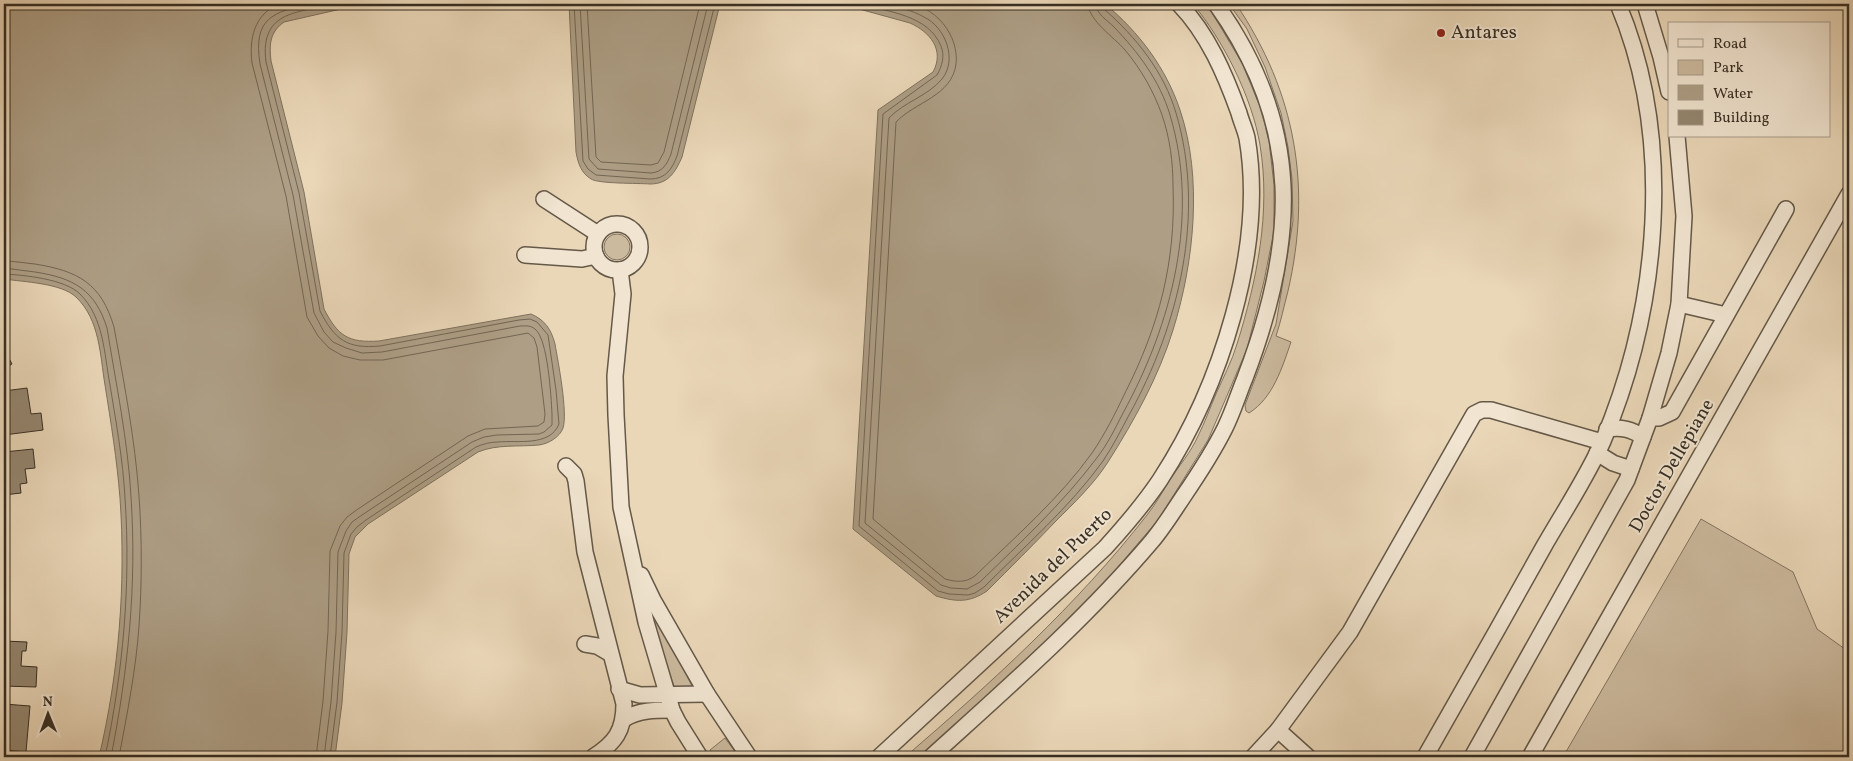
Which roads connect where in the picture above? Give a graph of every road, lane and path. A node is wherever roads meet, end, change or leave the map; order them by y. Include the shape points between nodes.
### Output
1 (1179, 4) edge
2 (1216, 4) edge
3 (1618, 4) edge
4 (1645, 4) edge
5 (1668, 88) edge
6 (1677, 138) edge
7 (1849, 194) edge
8 (544, 199) dead end
9 (1786, 209) dead end
10 (598, 234) junction
11 (525, 255) dead end
12 (596, 256) junction
13 (620, 270) junction
14 (1678, 304) junction
15 (1726, 315) junction
16 (1650, 418) junction
17 (1643, 437) junction
18 (1602, 441) junction
19 (566, 466) dead end
20 (1631, 469) junction
21 (630, 551) junction
22 (585, 644) dead end
23 (609, 653) junction
24 (619, 689) junction
25 (707, 694) junction
26 (668, 695) junction
27 (672, 710) junction
28 (624, 718) junction
29 (1278, 730) junction
30 (593, 757) edge
31 (700, 757) edge
32 (749, 757) edge
33 (879, 757) edge
34 (931, 757) edge
35 (1253, 757) edge
36 (1308, 757) edge
37 (1425, 757) edge
38 (1472, 757) edge
39 (1530, 757) edge

1 - 33 street, Avenida del Puerto via 1220,65 1246,136 1250,166 1250,219 1245,258 1232,319 1208,385 1179,448 1129,521 1105,548
2 - 34 street via 1245,48 1259,79 1276,130 1283,173 1284,224 1279,261 1256,350 1225,428 1153,540 1070,630
3 - 18 street via 1642,80 1651,155 1652,246 1648,285 1626,378
4 - 5 street
6 - 14 street via 1684,216
7 - 39 street, Doctor Dellepiane
8 - 10 street
9 - 15 street
10 - 12 street
10 - 13 street via 617,224 637,234 638,257 634,263
11 - 12 street via 582,259
12 - 13 street via 606,266
13 - 21 street via 622,294 615,376 616,415 621,507
14 - 15 street
14 - 16 street via 1669,353
15 - 16 street via 1672,412
16 - 17 street
17 - 18 street via 1623,427
17 - 20 street
18 - 20 street via 1613,463
18 - 29 street via 1491,410 1474,414 1350,632
18 - 37 street
19 - 23 street via 576,481 584,552
20 - 38 street
21 - 25 street via 653,600
21 - 26 street via 646,622
22 - 23 street
23 - 24 street
24 - 26 street via 640,695
24 - 28 street
25 - 26 street
25 - 32 street
26 - 27 street
27 - 28 street via 634,713
27 - 31 street
28 - 30 street via 612,743
29 - 35 street
29 - 36 street

